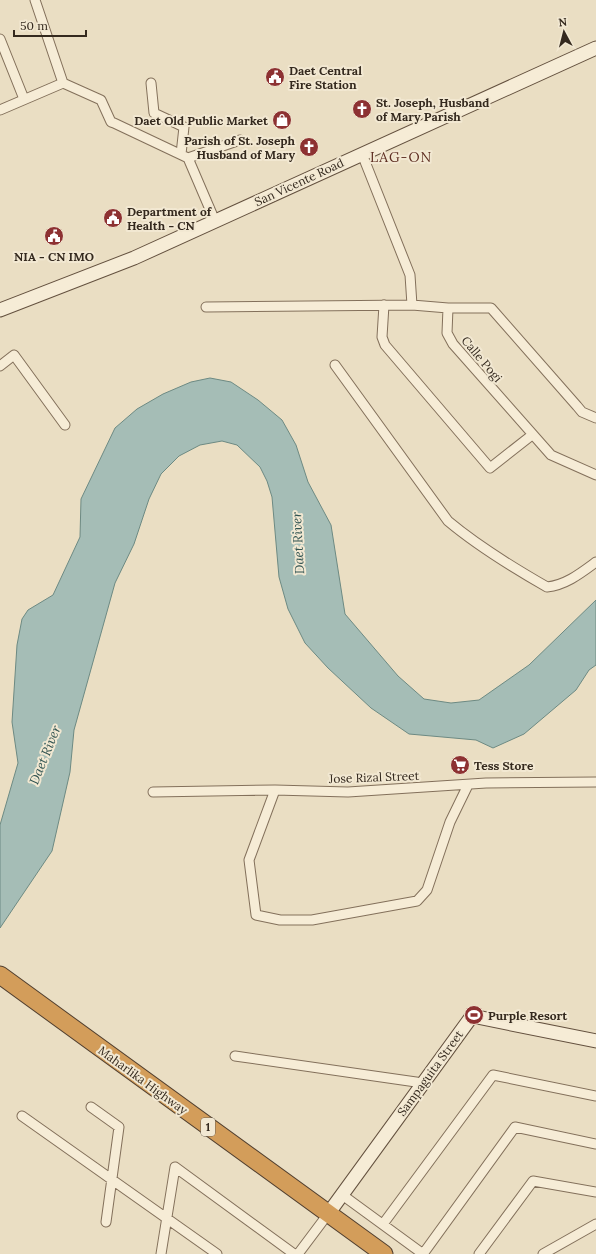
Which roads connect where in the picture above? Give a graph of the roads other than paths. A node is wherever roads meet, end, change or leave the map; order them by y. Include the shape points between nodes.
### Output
1 (35, 0) edge
2 (0, 39) edge
3 (596, 48) edge
4 (63, 83) junction
5 (151, 83) dead end
6 (24, 99) junction
7 (0, 110) edge
8 (240, 140) dead end
9 (362, 154) junction
10 (185, 156) junction
11 (215, 221) junction
12 (384, 305) junction
13 (412, 305) junction
14 (206, 307) dead end
15 (448, 308) junction
16 (0, 310) edge
17 (335, 365) dead end
18 (0, 366) edge
19 (596, 418) edge
20 (65, 425) dead end
21 (532, 435) junction
22 (596, 475) edge
23 (596, 562) edge
24 (596, 782) edge
25 (468, 785) junction
26 (275, 790) junction
27 (153, 792) dead end
28 (0, 975) edge
29 (596, 1041) edge
30 (235, 1056) dead end
31 (423, 1083) junction
32 (596, 1096) edge
33 (91, 1107) dead end
34 (22, 1116) dead end
35 (596, 1144) edge
36 (111, 1179) junction
37 (596, 1192) edge
38 (341, 1194) junction
39 (328, 1214) junction
40 (166, 1218) junction
41 (106, 1222) dead end
42 (383, 1224) junction
43 (596, 1224) edge
44 (161, 1254) edge
45 (217, 1254) edge
46 (294, 1254) edge
47 (298, 1254) edge
48 (384, 1254) edge
49 (424, 1254) edge
50 (479, 1254) edge
51 (543, 1254) edge

1 - 4 street
2 - 6 street
3 - 9 main road, San Vicente Road
4 - 6 street
4 - 10 street via 101,100 114,124
5 - 10 street via 154,113 184,127
6 - 7 street
8 - 10 street
9 - 11 main road, San Vicente Road
9 - 13 street via 410,275
10 - 11 street
11 - 16 main road, San Vicente Road via 134,258
12 - 13 street
12 - 14 street
12 - 21 street via 382,337 385,345 490,468
13 - 15 street
15 - 19 street via 492,308 582,412
15 - 21 street, Calle Pogi via 447,333 453,344
17 - 23 street via 448,521 465,536 499,560 547,587 574,578
18 - 20 street via 14,355
21 - 22 street, Calle Pogi via 551,455
24 - 25 street, Jose Rizal Street
25 - 26 street, Jose Rizal Street via 348,792
25 - 26 street via 450,822 427,890 417,901 312,920 280,920 256,915 249,860
26 - 27 street, Jose Rizal Street
28 - 39 highway, Maharlika Highway / 1
29 - 31 main road, Sampaguita Street via 472,1016
30 - 31 street
31 - 38 main road, Sampaguita Street
32 - 42 street via 493,1075
33 - 36 street via 119,1128
34 - 36 street
35 - 49 street via 515,1127
36 - 40 street
36 - 41 street
37 - 50 street via 533,1182
38 - 39 main road, Sampaguita Street
38 - 42 street
39 - 47 street
39 - 48 highway, Maharlika Highway / 1
40 - 44 street
40 - 45 street
40 - 46 street via 175,1167
42 - 49 street
43 - 51 street

